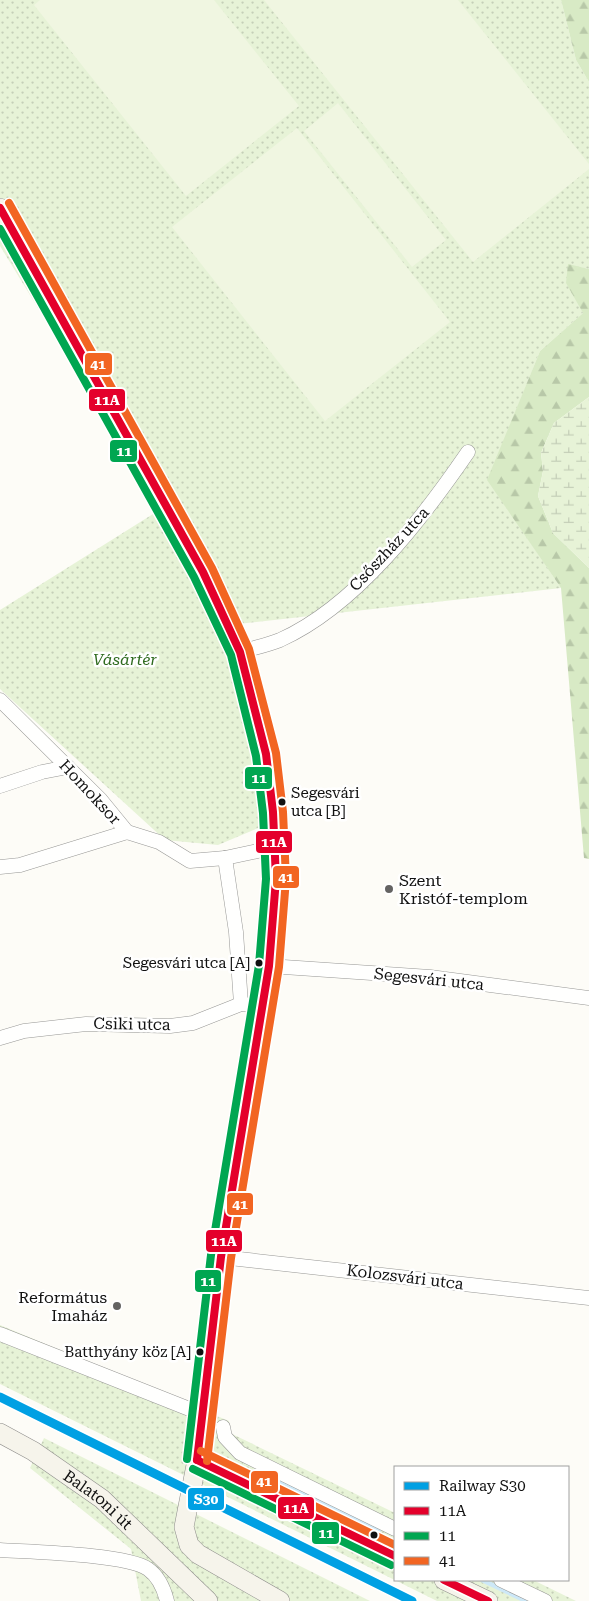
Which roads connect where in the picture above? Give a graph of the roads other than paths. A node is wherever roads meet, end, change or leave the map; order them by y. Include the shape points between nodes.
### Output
1 (0, 208) edge
2 (468, 452) dead end
3 (240, 652) junction
4 (0, 700) edge
5 (68, 767) junction
6 (0, 786) edge
7 (127, 832) junction
8 (276, 847) junction
9 (225, 858) junction
10 (0, 867) edge
11 (269, 966) junction
12 (589, 998) edge
13 (241, 1004) junction
14 (262, 1006) junction
15 (0, 1038) edge
16 (221, 1257) junction
17 (589, 1298) edge
18 (0, 1334) edge
19 (202, 1414) junction
20 (222, 1428) dead end
21 (0, 1432) edge
22 (197, 1460) junction
23 (394, 1529) edge
24 (0, 1550) edge
25 (394, 1556) edge
26 (184, 1579) junction
27 (446, 1581) edge
28 (503, 1581) edge
29 (275, 1599) edge
30 (167, 1601) edge
31 (197, 1601) edge
32 (208, 1601) edge
33 (488, 1601) edge
34 (545, 1601) edge

1 - 3 street via 203,572
2 - 3 street, Csőszház utca via 414,525 345,597 280,640
3 - 8 street via 266,754
4 - 5 street, Homoksor
5 - 6 street
5 - 7 street, Homoksor
7 - 9 street, Homoksor via 160,842 190,861
7 - 10 street via 20,865
8 - 9 street, Homoksor
8 - 11 street
9 - 13 street via 236,932
11 - 12 street, Segesvári utca via 430,977
11 - 14 street
13 - 14 street, Csiki utca
13 - 15 street, Csiki utca via 193,1023 170,1026 86,1024 24,1031
14 - 16 street
16 - 17 street, Kolozsvári utca
16 - 19 street
18 - 19 street
19 - 22 street
20 - 23 street via 224,1437 240,1453
21 - 26 street, Balatoni út via 102,1499
22 - 25 street
22 - 29 street via 184,1527 189,1545 198,1554
24 - 30 street via 131,1562 154,1574
26 - 31 street, Balatoni út
26 - 32 street, Balatoni út
27 - 33 street
28 - 34 street

